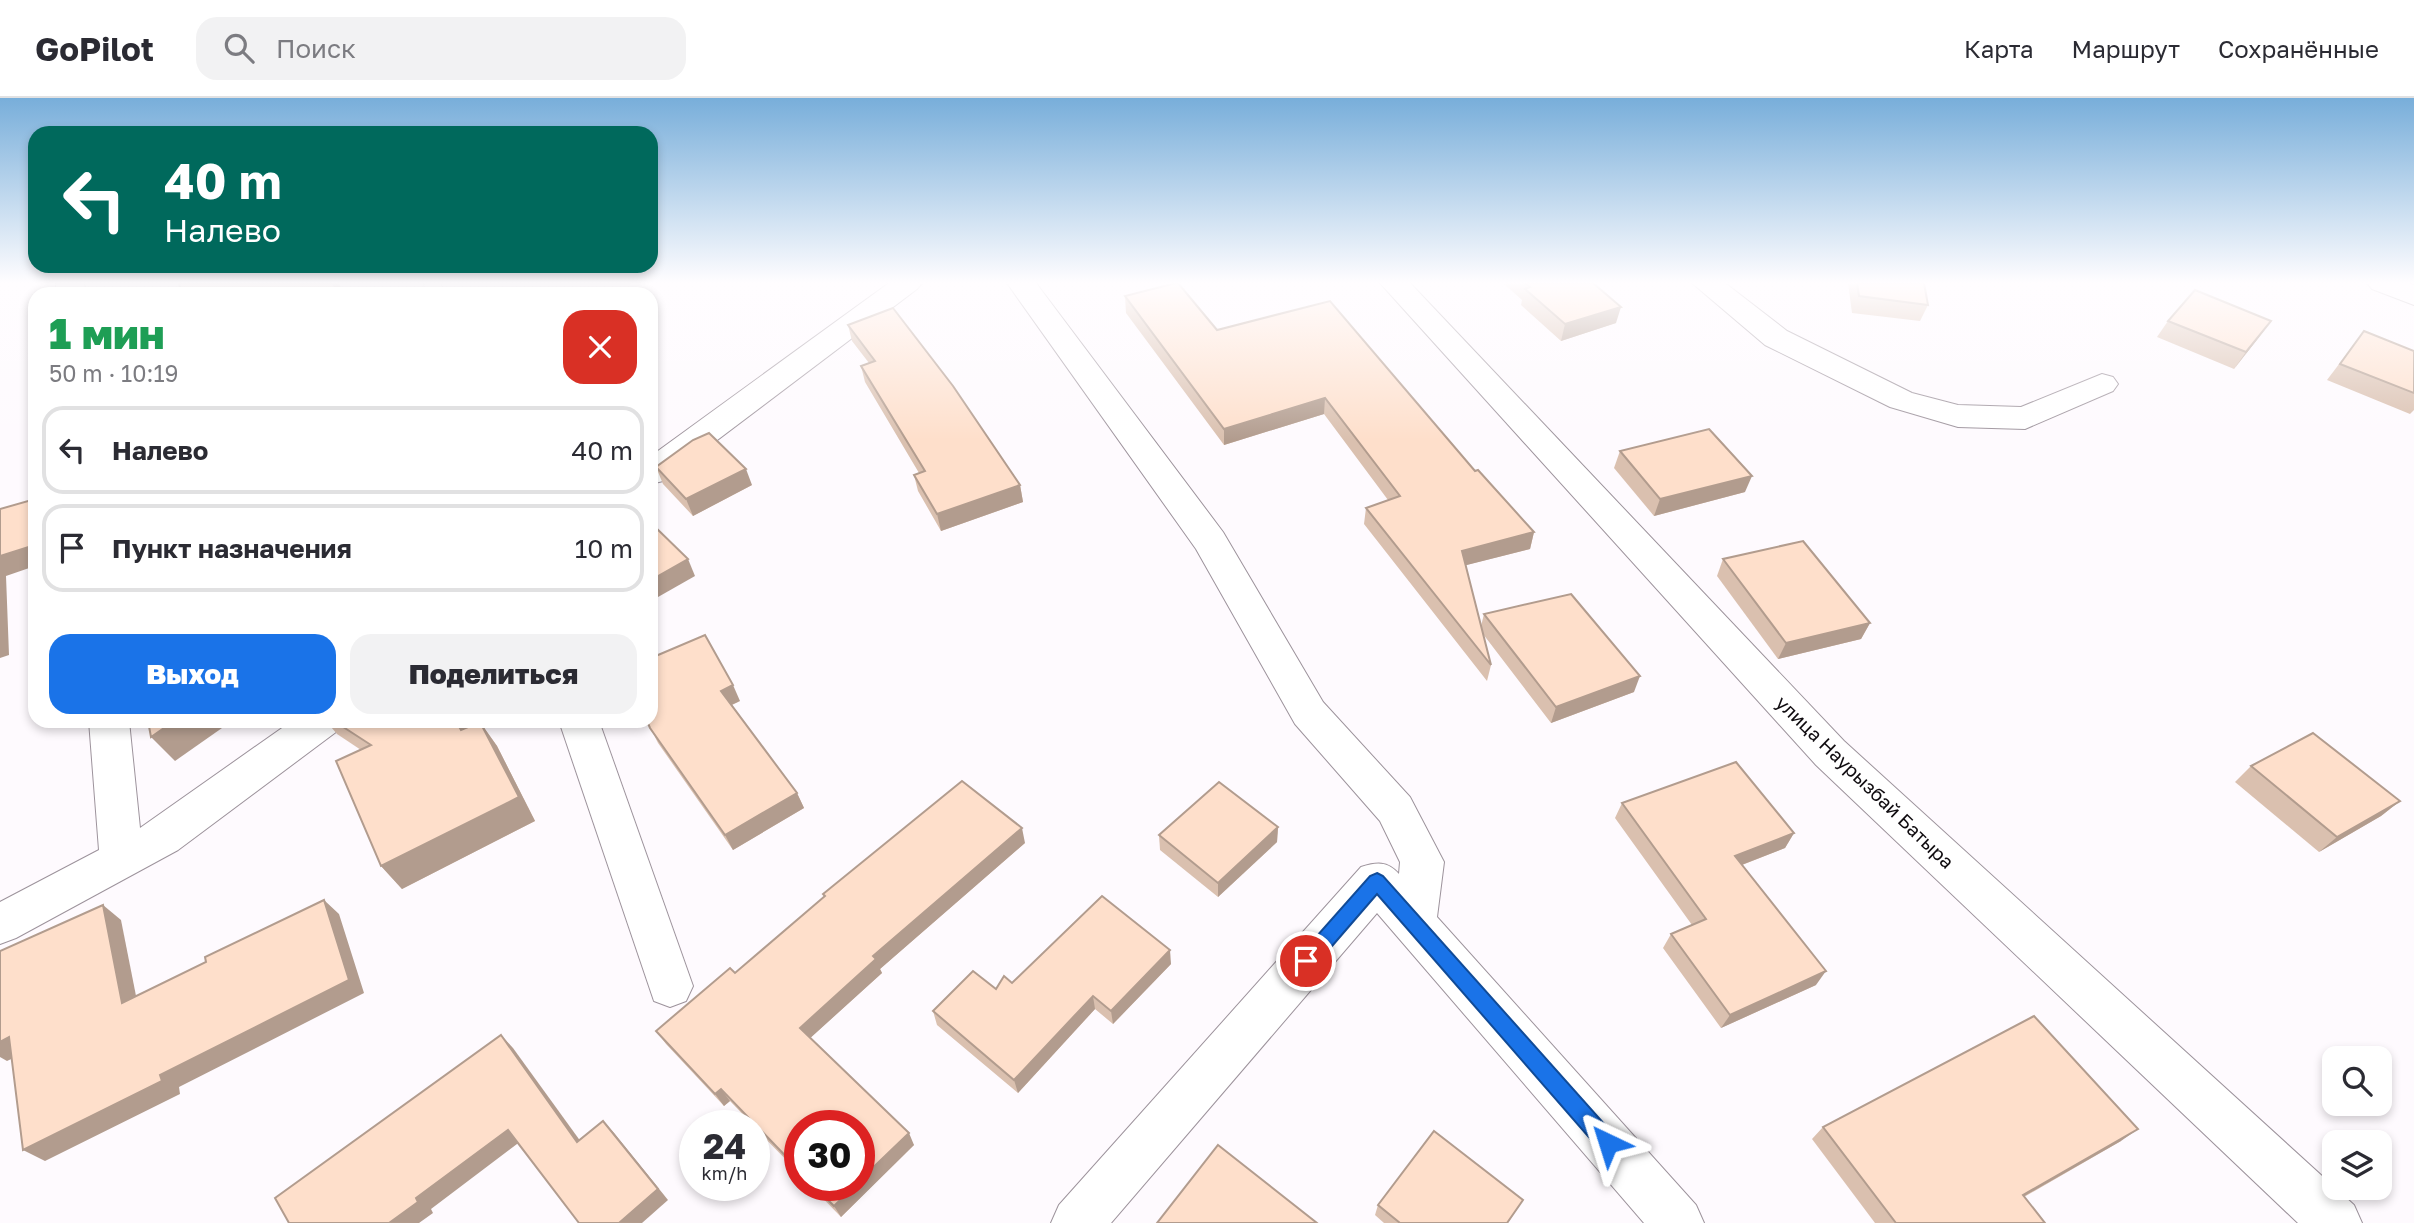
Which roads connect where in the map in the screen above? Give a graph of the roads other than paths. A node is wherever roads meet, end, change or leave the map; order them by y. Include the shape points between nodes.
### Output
1 (836, 336) edge
2 (1060, 336) edge
3 (1444, 336) edge
4 (1773, 336) edge
5 (2102, 384) dead end
6 (658, 469) edge
7 (110, 728) edge
8 (313, 728) edge
9 (581, 728) edge
10 (121, 859) junction
11 (0, 924) edge
12 (1414, 924) junction
13 (670, 986) dead end
14 (1077, 1223) edge
15 (1678, 1223) edge
16 (2336, 1223) edge

1 - 6 street
2 - 12 street via 1210,541 1309,713 1395,809 1422,862
3 - 16 street, улица Наурызбай Батыра via 1830,753
4 - 5 street via 1901,400 1958,416 2025,418
7 - 10 street
8 - 10 street via 163,836
9 - 13 street
10 - 11 street
12 - 14 street via 1377,881
12 - 15 street

